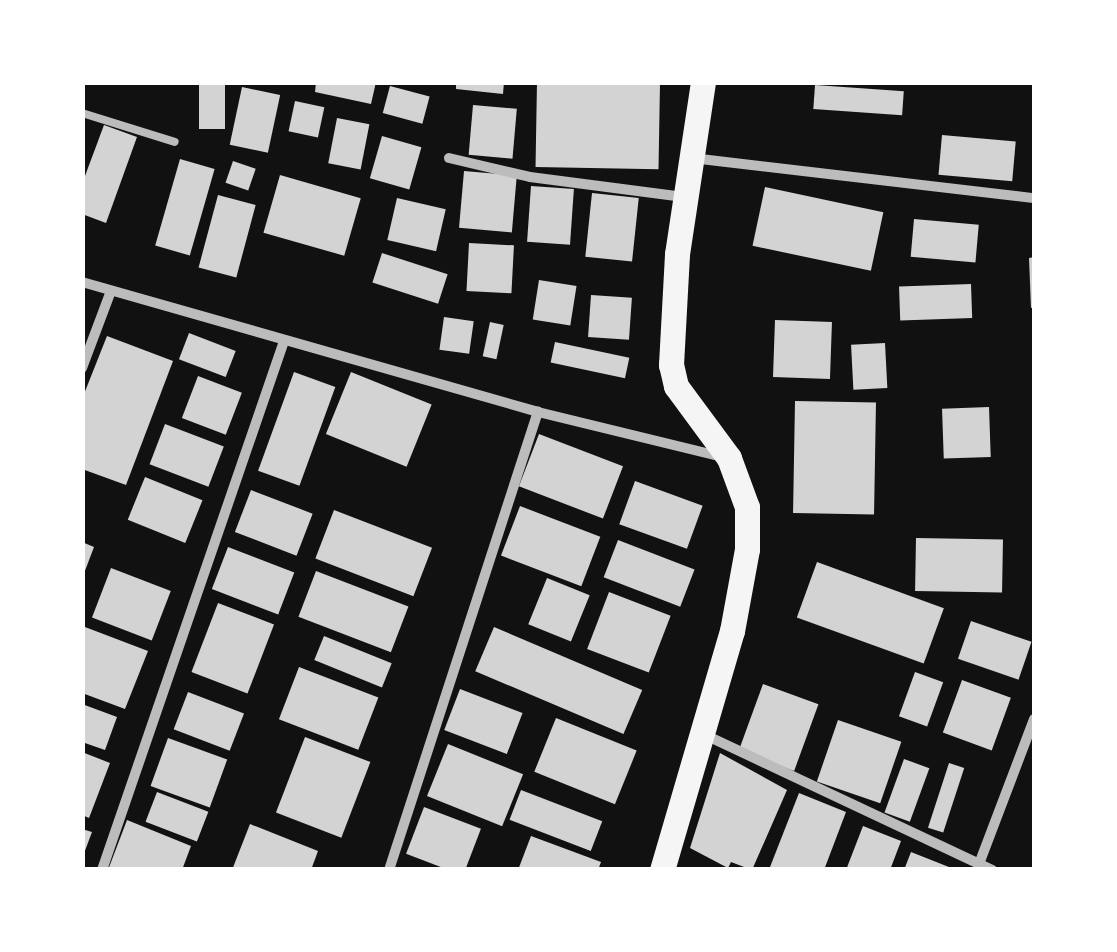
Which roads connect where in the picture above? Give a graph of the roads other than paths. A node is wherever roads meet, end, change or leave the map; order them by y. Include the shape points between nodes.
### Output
1 (703, 82) edge
2 (82, 113) edge
3 (176, 142) dead end
4 (450, 158) dead end
5 (691, 158) junction
6 (686, 198) junction
7 (1034, 198) edge
8 (82, 286) edge
9 (111, 291) junction
10 (284, 342) junction
11 (82, 368) edge
12 (538, 412) junction
13 (728, 458) junction
14 (1034, 719) edge
15 (700, 732) junction
16 (980, 864) junction
17 (102, 870) edge
18 (389, 870) edge
19 (662, 870) edge
20 (992, 870) edge

1 - 5 main road
2 - 3 lane
4 - 6 street via 530,177
5 - 6 main road
5 - 7 street
6 - 13 main road via 671,366 676,386
8 - 9 street
9 - 10 street
9 - 11 street
10 - 12 street
10 - 17 street
12 - 13 street
12 - 18 street
13 - 15 main road via 746,507 747,548 732,631
14 - 16 street
15 - 16 street
15 - 19 main road
16 - 20 street

